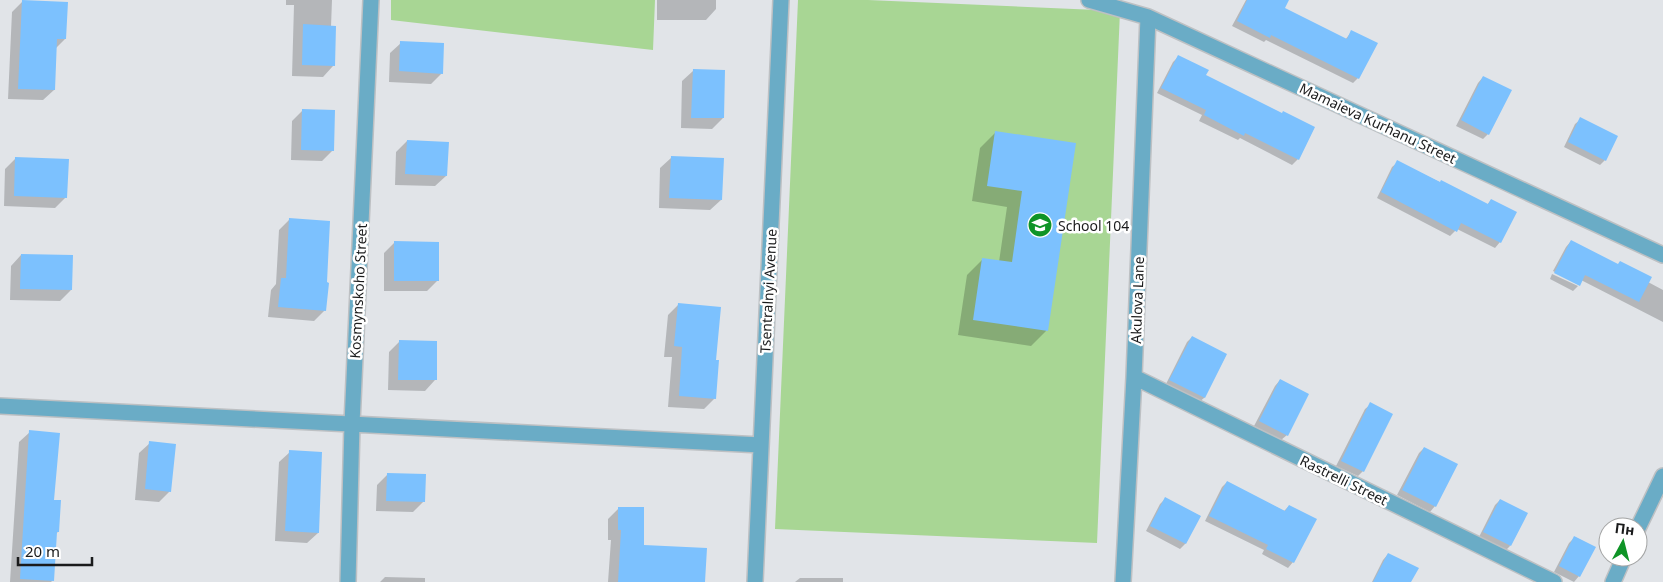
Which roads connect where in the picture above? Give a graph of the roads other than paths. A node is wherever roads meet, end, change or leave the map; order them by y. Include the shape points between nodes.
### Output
1 (371, 0) edge
2 (781, 0) edge
3 (1089, 0) edge
4 (1148, 17) junction
5 (1663, 255) edge
6 (1134, 377) junction
7 (0, 406) edge
8 (352, 424) junction
9 (761, 445) junction
10 (1663, 476) edge
11 (1643, 517) edge
12 (1620, 567) edge
13 (348, 582) edge
14 (755, 582) edge
15 (1123, 582) edge
16 (1554, 582) edge
17 (1613, 582) edge

1 - 8 street, Kosmynskoho Street
2 - 9 street, Tsentralnyi Avenue
3 - 4 street, Mamaieva Kurhanu Street
4 - 5 street, Mamaieva Kurhanu Street
4 - 6 street, Akulova Lane
6 - 15 street, Akulova Lane
6 - 16 street, Rastrelli Street
7 - 8 street
8 - 9 street
8 - 13 street, Kosmynskoho Street
9 - 14 street, Tsentralnyi Avenue
10 - 11 street
12 - 17 street

